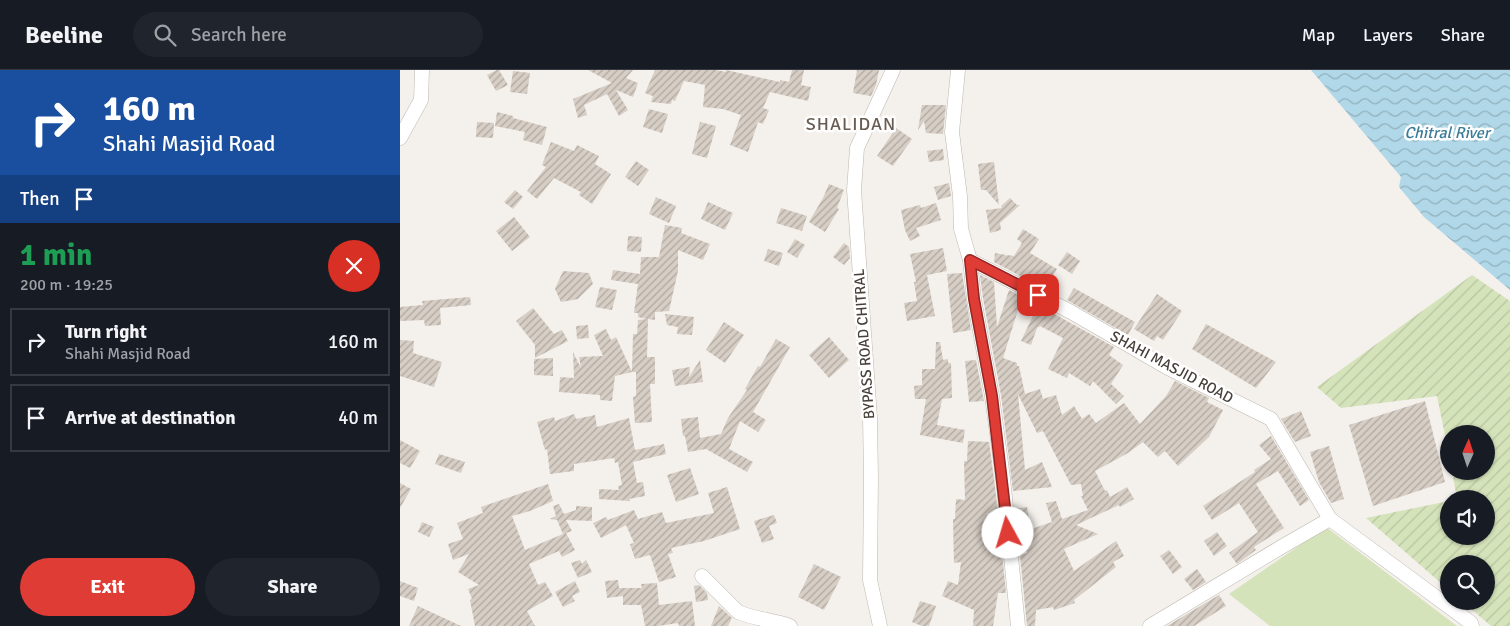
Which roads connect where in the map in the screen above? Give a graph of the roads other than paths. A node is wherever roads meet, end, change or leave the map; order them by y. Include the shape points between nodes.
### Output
1 (422, 70) edge
2 (893, 70) edge
3 (958, 70) edge
4 (400, 138) edge
5 (970, 260) junction
6 (1330, 519) junction
7 (702, 576) dead end
8 (1470, 625) edge
9 (790, 626) edge
10 (880, 626) edge
11 (1018, 626) edge
12 (1150, 626) edge

1 - 4 street via 421,100
2 - 10 street, BYPASS ROAD CHITRAL via 857,148 854,190 870,418 870,580
3 - 5 street via 952,132 961,229
5 - 6 street, SHAHI MASJID ROAD via 1271,420
5 - 11 street via 1003,478
6 - 8 street, SHAHI MASJID ROAD
6 - 12 street
7 - 9 street via 738,612

